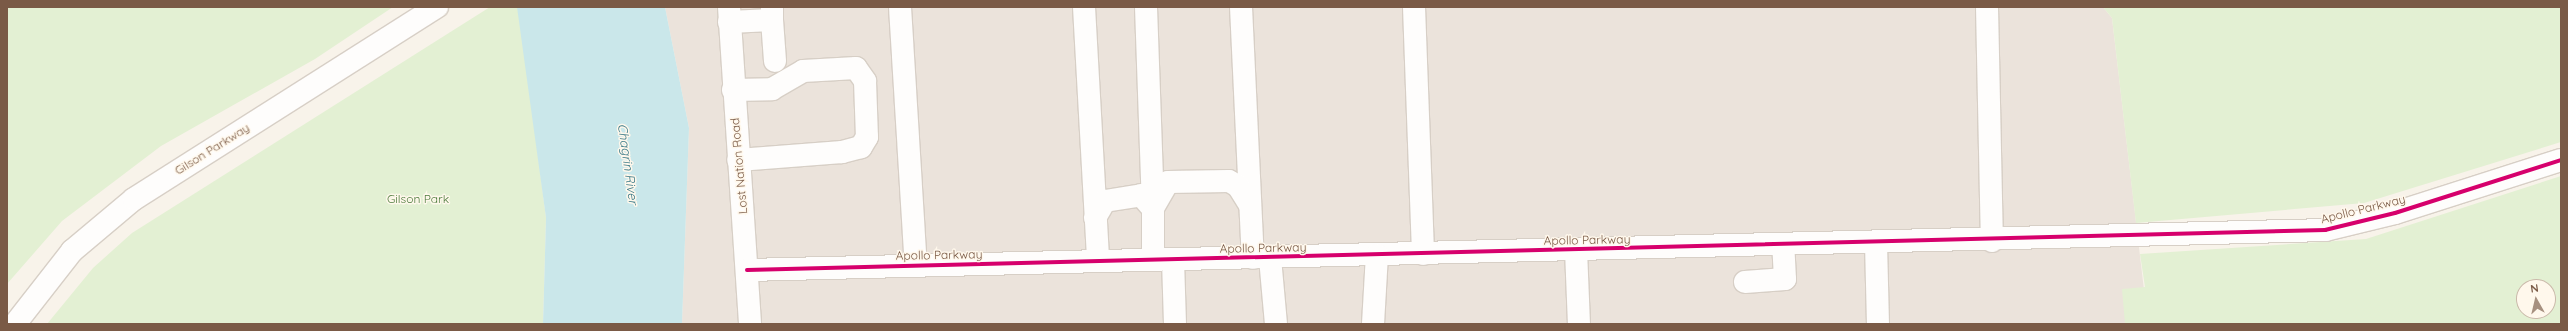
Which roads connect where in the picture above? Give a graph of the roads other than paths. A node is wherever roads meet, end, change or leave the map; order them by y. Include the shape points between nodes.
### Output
1 (437, 7) edge
2 (900, 7) edge
3 (1084, 7) edge
4 (1146, 7) edge
5 (1241, 7) edge
6 (1414, 7) edge
7 (1987, 7) edge
8 (772, 13) edge
9 (729, 14) edge
10 (775, 61) dead end
11 (733, 90) junction
12 (738, 160) junction
13 (2561, 160) edge
14 (1250, 205) junction
15 (1153, 209) junction
16 (1095, 218) junction
17 (1992, 241) junction
18 (1876, 243) junction
19 (1783, 246) junction
20 (1576, 250) junction
21 (1423, 254) junction
22 (1377, 255) junction
23 (1262, 258) junction
24 (1163, 260) junction
25 (1098, 261) junction
26 (916, 266) junction
27 (747, 270) junction
28 (1745, 282) dead end
29 (15, 324) edge
30 (750, 324) edge
31 (1175, 324) edge
32 (1276, 324) edge
33 (1373, 324) edge
34 (1579, 324) edge
35 (1878, 324) edge

1 - 29 street, Gilson Parkway via 134,199 72,251
2 - 26 street
3 - 16 street
4 - 15 street
5 - 14 street
6 - 21 street
7 - 17 street
8 - 9 street
8 - 10 street
9 - 11 street, Lost Nation Road
11 - 12 street, Lost Nation Road
11 - 12 street via 772,89 804,71 856,68 865,81 867,137 861,146 842,152
12 - 27 street, Lost Nation Road
13 - 17 street, Apollo Parkway via 2395,213 2325,230
14 - 15 street via 1238,186 1229,181 1168,182
14 - 23 street
15 - 16 street via 1142,195 1115,197 1105,202
15 - 24 street
16 - 25 street
17 - 18 street, Apollo Parkway
18 - 19 street, Apollo Parkway
18 - 35 street
19 - 20 street, Apollo Parkway
19 - 28 street via 1785,279
20 - 21 street, Apollo Parkway
20 - 34 street
21 - 22 street, Apollo Parkway
22 - 23 street, Apollo Parkway
22 - 33 street
23 - 24 street, Apollo Parkway
23 - 32 street
24 - 25 street, Apollo Parkway
24 - 31 street
25 - 26 street, Apollo Parkway
26 - 27 street, Apollo Parkway
27 - 30 street, Lost Nation Road

